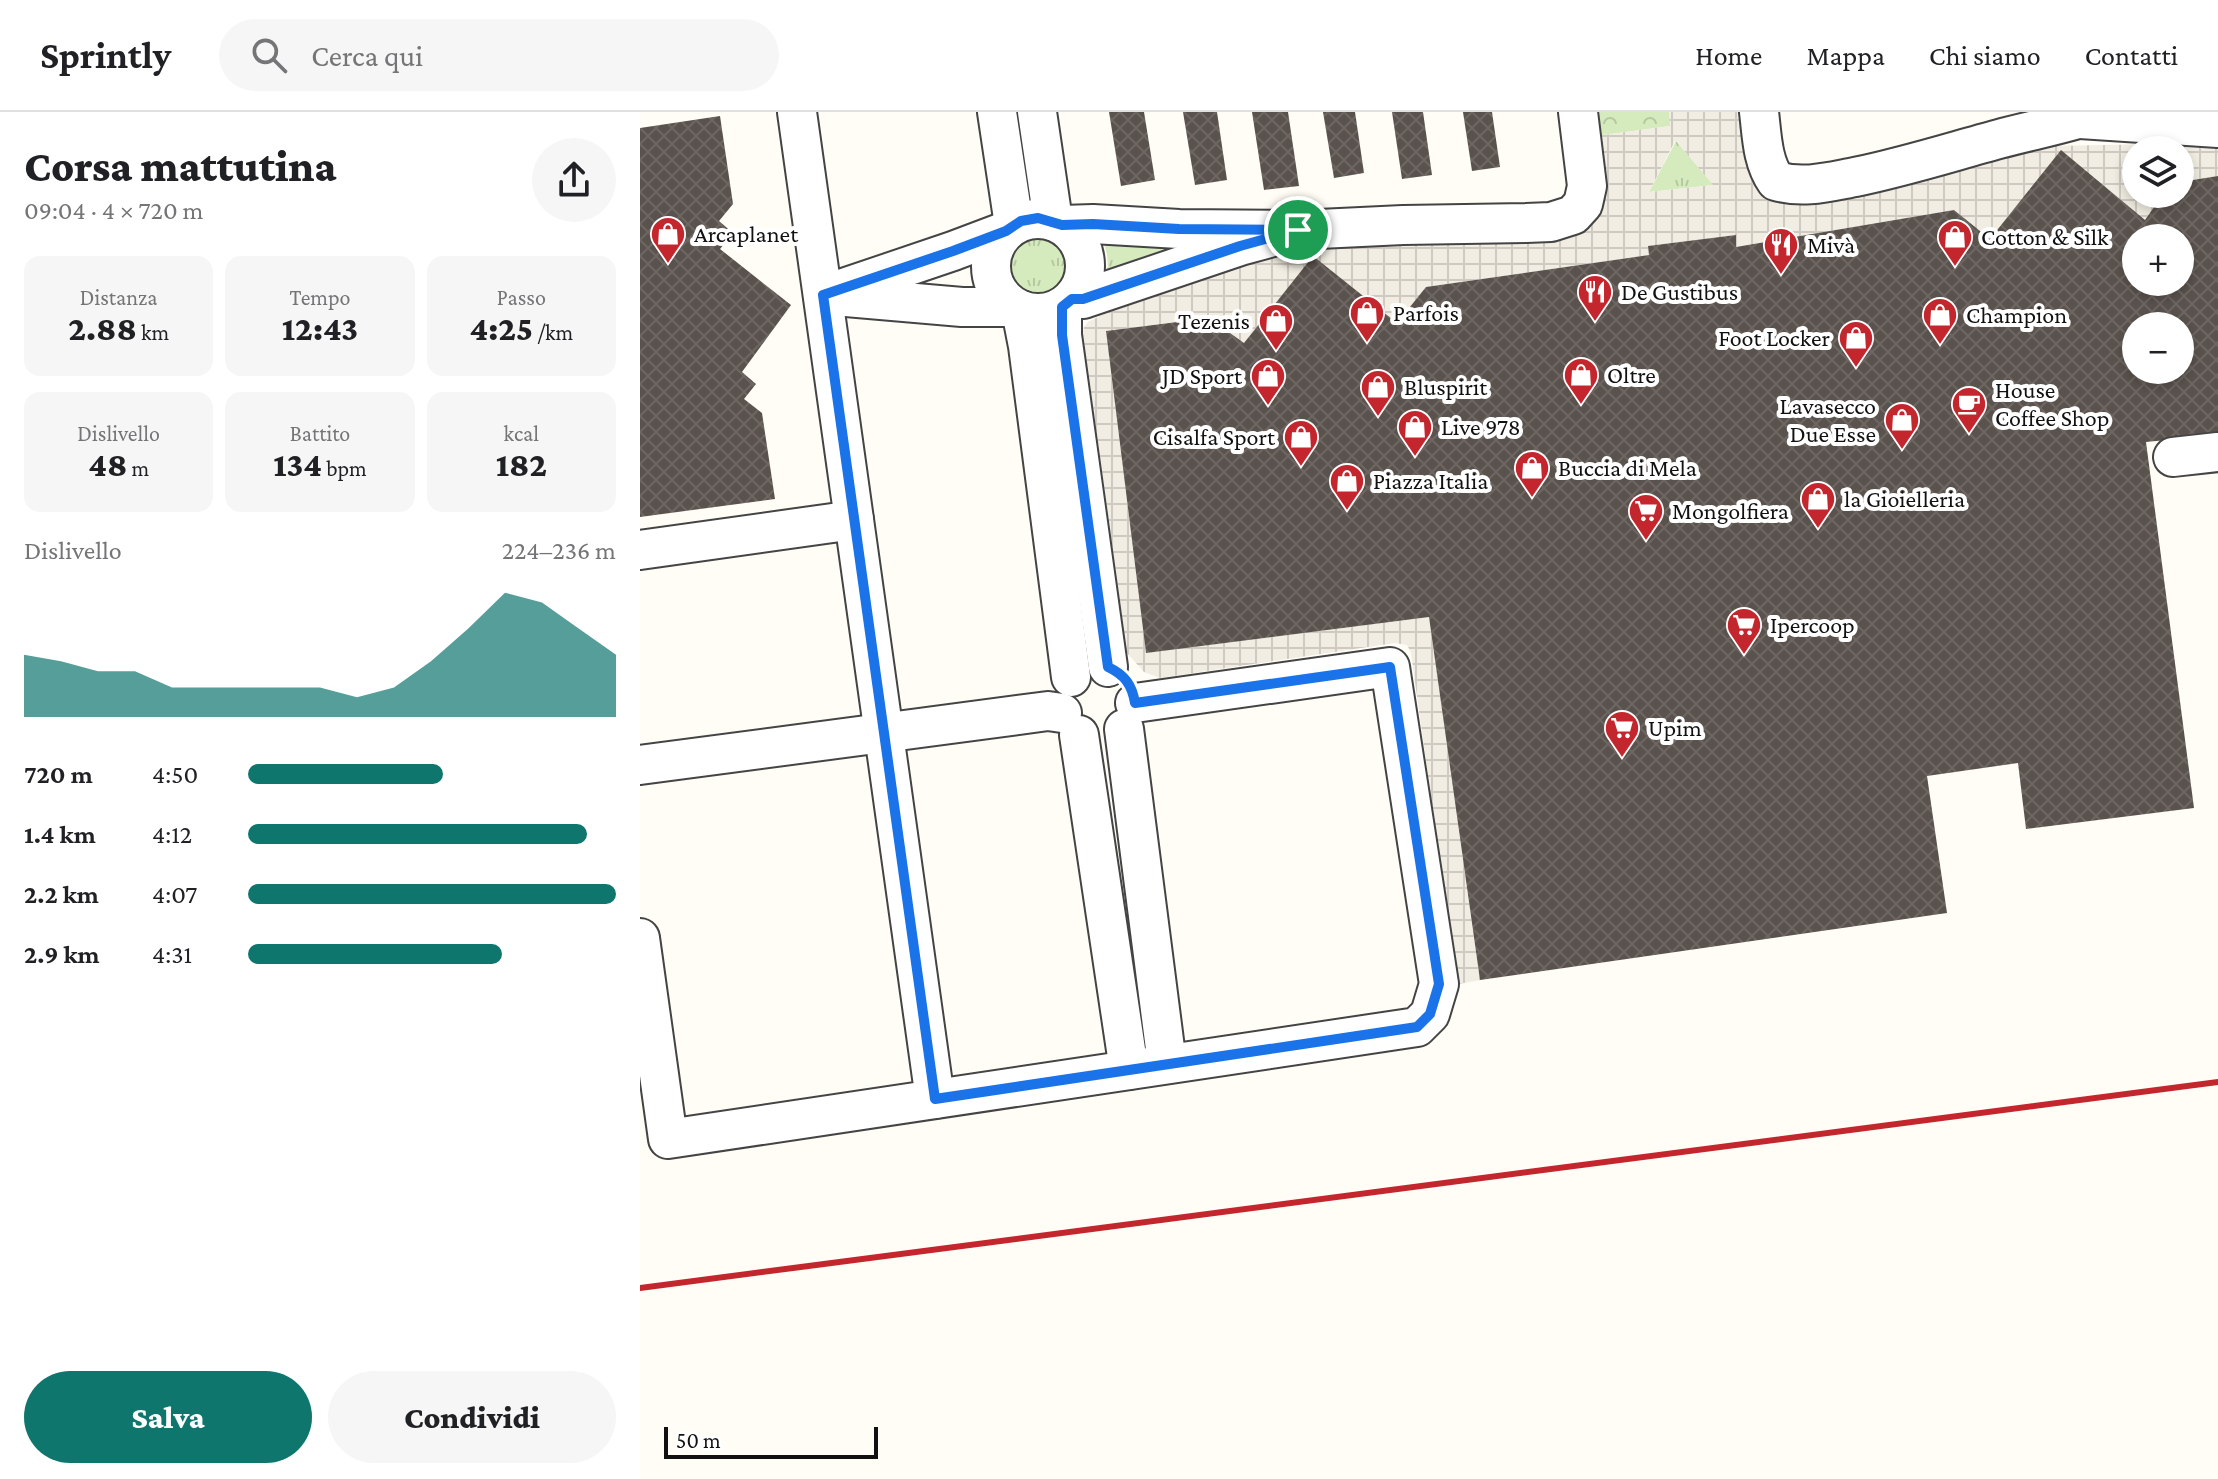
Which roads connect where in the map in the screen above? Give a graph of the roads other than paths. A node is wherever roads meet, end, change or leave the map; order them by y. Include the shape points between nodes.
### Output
1 (797, 112) edge
2 (997, 112) edge
3 (1037, 112) edge
4 (1578, 112) edge
5 (1759, 112) edge
6 (2090, 116) edge
7 (2218, 128) edge
8 (1057, 223) junction
9 (1010, 228) junction
10 (1298, 230) junction
11 (823, 295) junction
12 (1067, 303) junction
13 (1018, 309) junction
14 (2218, 452) edge
15 (2173, 457) dead end
16 (854, 520) junction
17 (640, 550) edge
18 (1108, 667) junction
19 (1071, 677) junction
20 (1130, 716) junction
21 (1070, 724) junction
22 (883, 733) junction
23 (640, 765) edge
24 (640, 938) edge
25 (1167, 1064) junction
26 (1129, 1070) junction
27 (935, 1099) junction

1 - 11 lane
2 - 9 lane
3 - 8 lane
4 - 10 lane via 1587,186 1583,204 1573,215 1551,222
5 - 6 lane via 1769,170 1776,181 1791,186 1889,170
6 - 7 lane
8 - 9 lane via 1038,218
8 - 10 lane
8 - 12 lane via 1076,237 1086,261 1083,281
9 - 11 lane
9 - 13 lane via 993,250 991,274 999,293
10 - 12 lane
11 - 13 lane
11 - 16 lane
12 - 13 lane via 1044,313
12 - 18 lane via 1062,335
13 - 19 lane via 1028,346
14 - 15 lane
16 - 17 lane
16 - 22 lane
18 - 19 lane via 1088,667
18 - 20 lane via 1119,672 1133,691
19 - 21 lane via 1061,700
20 - 21 lane via 1114,736 1103,740 1091,740
20 - 25 lane
20 - 25 lane via 1390,667 1439,984 1430,1014 1417,1027
21 - 22 lane via 1048,711
21 - 26 lane
22 - 23 lane
22 - 27 lane
24 - 27 lane via 668,1139
25 - 26 lane
26 - 27 lane

